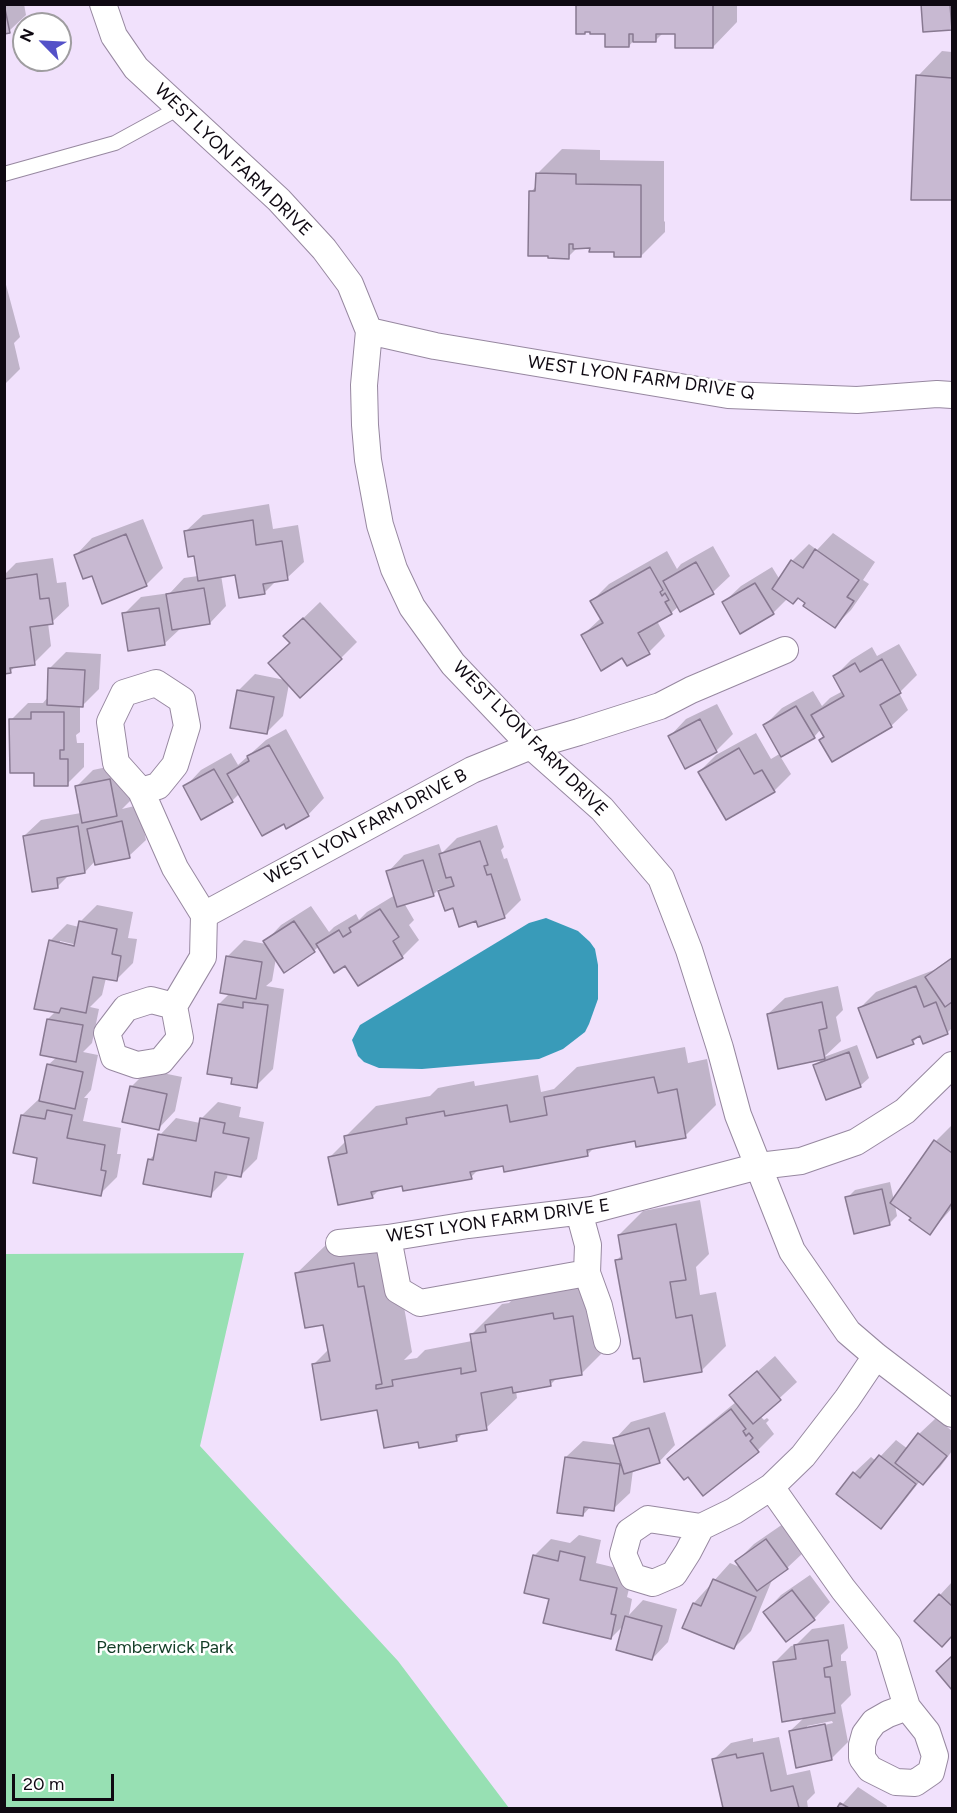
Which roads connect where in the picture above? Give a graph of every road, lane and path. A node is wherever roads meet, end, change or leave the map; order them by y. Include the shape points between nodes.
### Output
1 (104, 4) edge
2 (179, 108) junction
3 (4, 174) edge
4 (369, 331) junction
5 (952, 395) edge
6 (785, 650) dead end
7 (531, 746) junction
8 (141, 791) dead end
9 (204, 915) junction
10 (174, 1006) dead end
11 (952, 1065) edge
12 (759, 1166) junction
13 (579, 1212) junction
14 (388, 1238) junction
15 (339, 1243) dead end
16 (586, 1274) junction
17 (607, 1341) dead end
18 (876, 1356) junction
19 (952, 1414) edge
20 (771, 1487) junction
21 (701, 1527) dead end
22 (908, 1707) dead end

1 - 2 street, WEST LYON FARM DRIVE via 114,36 136,68
2 - 3 lane via 115,143
2 - 4 street, WEST LYON FARM DRIVE via 279,200 324,249 350,284
4 - 5 street, WEST LYON FARM DRIVE Q via 435,346 728,394 857,400
4 - 7 street, WEST LYON FARM DRIVE via 364,385 368,460 380,525 394,569 412,607 453,664
6 - 7 street, WEST LYON FARM DRIVE B via 660,706
7 - 9 street, WEST LYON FARM DRIVE B via 472,770
7 - 12 street, WEST LYON FARM DRIVE via 602,809 661,878 689,950 738,1115
8 - 9 street via 175,868
9 - 10 street via 203,957
11 - 12 street, WEST LYON FARM DRIVE E via 905,1111 855,1142 801,1161
12 - 13 street, WEST LYON FARM DRIVE E
12 - 18 street, WEST LYON FARM DRIVE via 792,1251 848,1332
13 - 14 street, WEST LYON FARM DRIVE E
13 - 16 street via 588,1245
14 - 15 street, WEST LYON FARM DRIVE E
14 - 16 street via 398,1290 420,1303
16 - 17 street
18 - 19 street, WEST LYON FARM DRIVE
18 - 20 street via 803,1456
20 - 21 street
20 - 22 street via 888,1645

